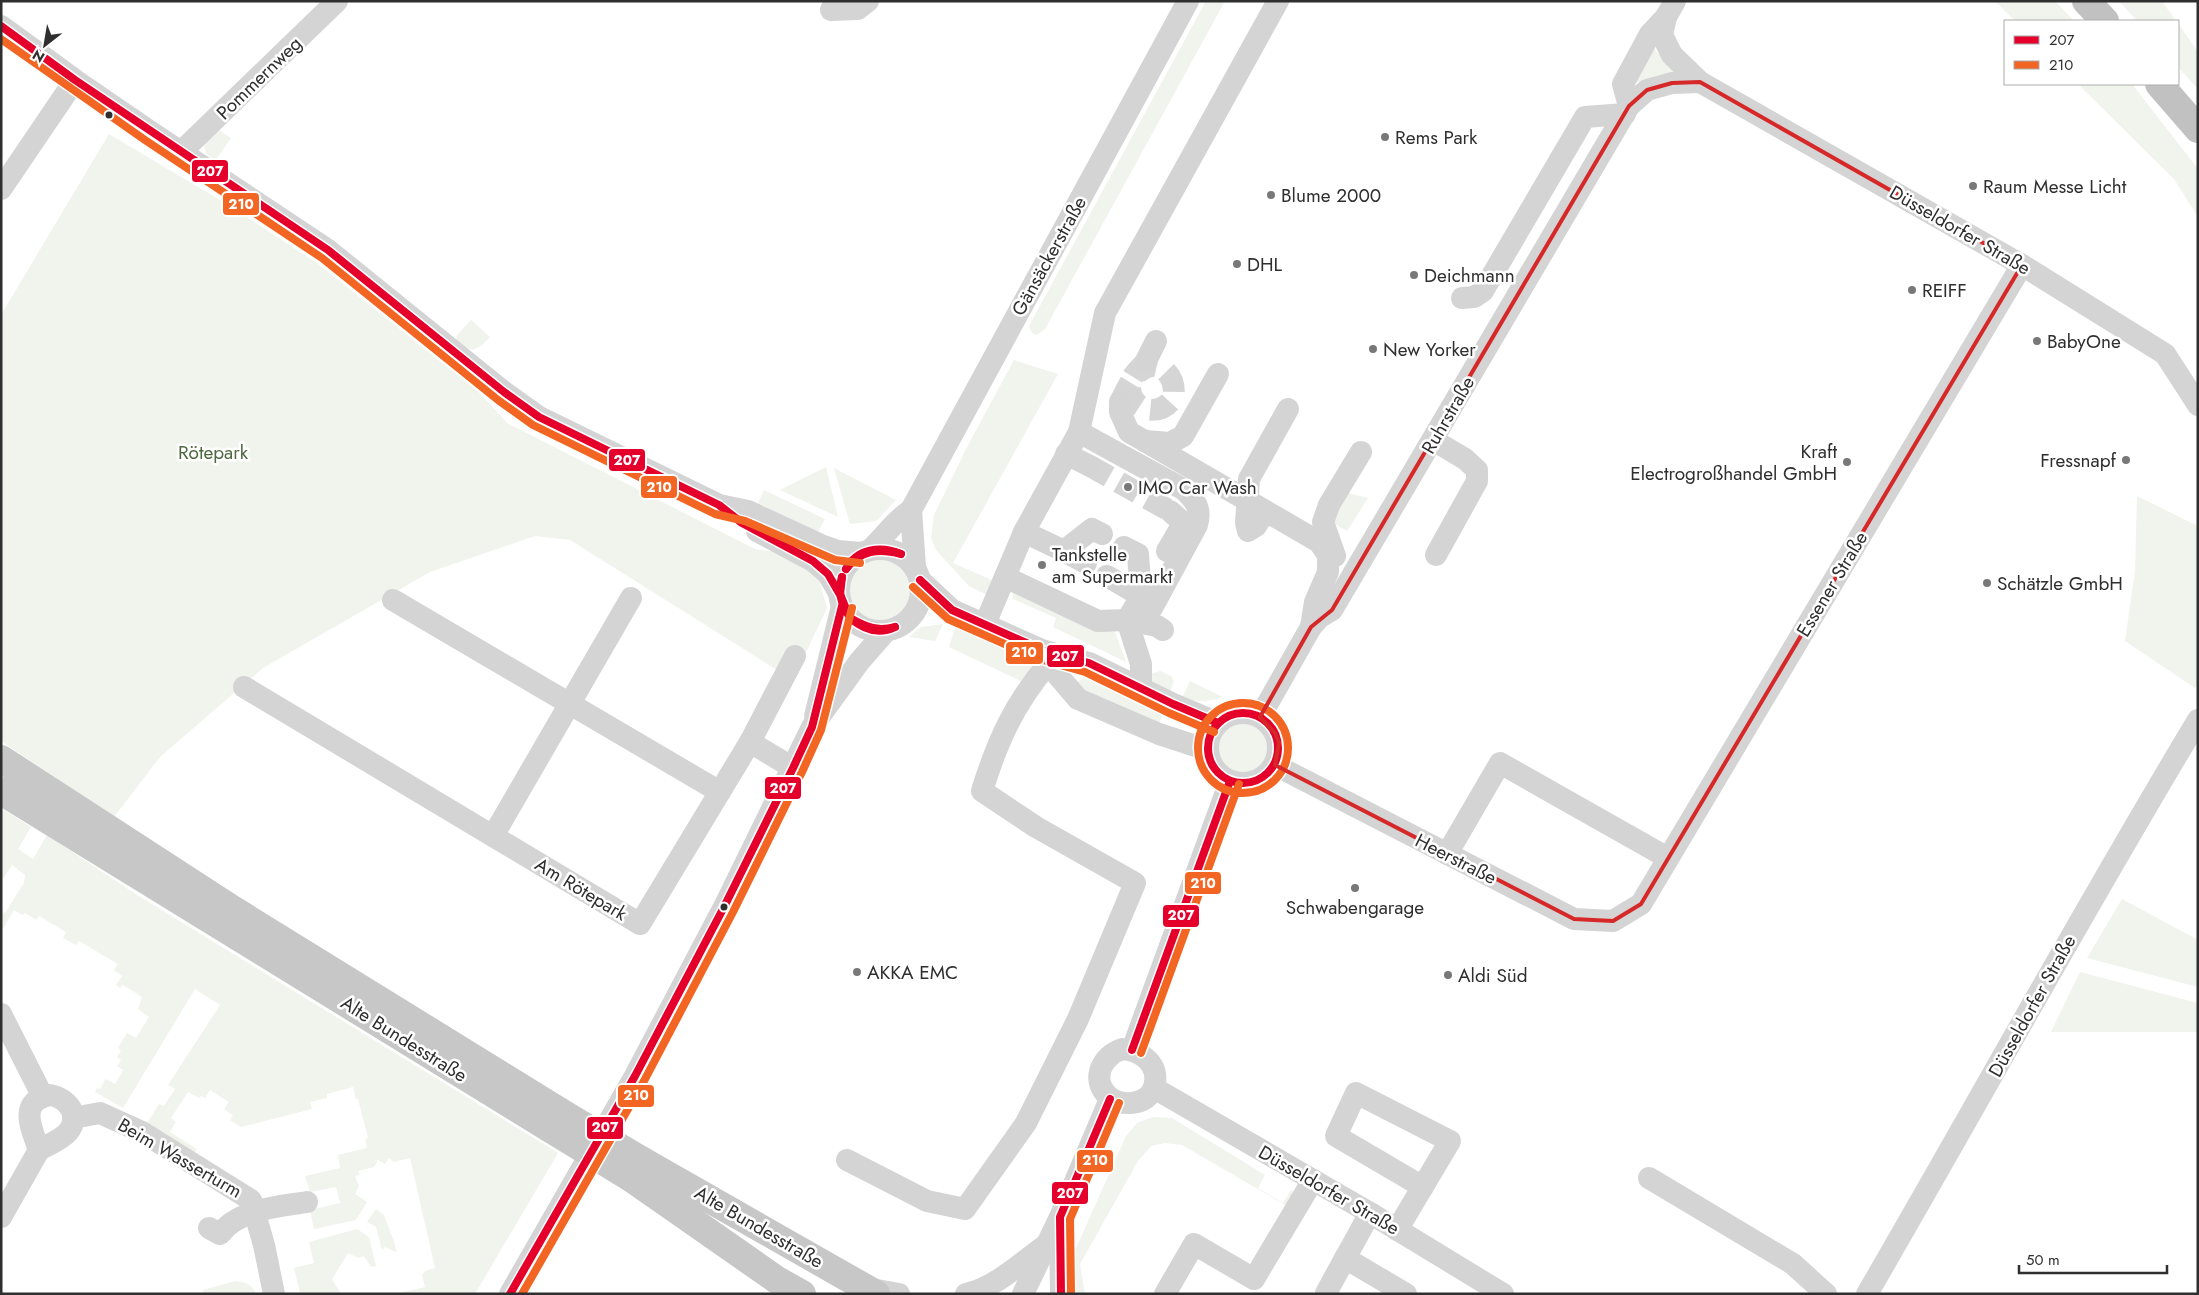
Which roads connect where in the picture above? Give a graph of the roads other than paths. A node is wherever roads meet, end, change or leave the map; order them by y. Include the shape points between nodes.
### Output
1 (337, 1) edge
2 (835, 1) edge
3 (868, 1) edge
4 (1188, 1) edge
5 (1278, 1) edge
6 (2086, 1) edge
7 (1670, 9) edge
8 (2104, 20) edge
9 (1, 26) edge
10 (75, 80) junction
11 (1700, 82) junction
12 (2160, 85) edge
13 (1627, 110) junction
14 (2198, 129) edge
15 (180, 153) junction
16 (1, 189) edge
17 (2022, 265) junction
18 (1462, 298) dead end
19 (1156, 341) dead end
20 (1146, 361) tunnel mouth
21 (1218, 374) dead end
22 (1120, 402) tunnel mouth
23 (2198, 405) edge
24 (1288, 410) dead end
25 (1078, 432) junction
26 (1433, 440) junction
27 (1144, 441) junction
28 (1361, 452) dead end
29 (1066, 454) junction
30 (1090, 466) tunnel mouth
31 (719, 505) junction
32 (1256, 506) junction
33 (911, 510) junction
34 (1170, 512) tunnel mouth
35 (1024, 532) junction
36 (1102, 534) dead end
37 (1124, 546) dead end
38 (866, 551) junction
39 (1064, 551) junction
40 (1436, 555) dead end
41 (1086, 563) dead end
42 (918, 574) junction
43 (1107, 576) dead end
44 (1005, 577) junction
45 (631, 598) dead end
46 (840, 599) junction
47 (392, 600) dead end
48 (1134, 609) junction
49 (952, 610) junction
50 (910, 619) junction
51 (1316, 622) junction
52 (985, 624) junction
53 (1163, 630) dead end
54 (886, 631) junction
55 (795, 656) dead end
56 (1045, 657) junction
57 (244, 686) dead end
58 (1141, 689) junction
59 (570, 705) junction
60 (1260, 717) junction
61 (2198, 720) edge
62 (1218, 723) junction
63 (812, 727) junction
64 (750, 742) junction
65 (1208, 750) junction
66 (1, 759) edge
67 (1275, 765) junction
68 (793, 768) junction
69 (1230, 781) junction
70 (1, 791) edge
71 (720, 792) junction
72 (493, 836) junction
73 (1447, 854) junction
74 (1668, 858) junction
75 (1641, 904) joint
76 (1, 1014) edge
77 (1132, 1050) junction
78 (1154, 1088) junction
79 (43, 1097) junction
80 (1110, 1099) junction
81 (74, 1118) junction
82 (554, 1120) junction
83 (39, 1150) junction
84 (847, 1160) dead end
85 (636, 1169) junction
86 (1649, 1178) dead end
87 (1313, 1180) junction
88 (1422, 1187) junction
89 (307, 1202) dead end
90 (254, 1212) junction
91 (1370, 1213) junction
92 (1, 1217) edge
93 (1060, 1217) junction
94 (209, 1228) dead end
95 (1397, 1230) junction
96 (1044, 1247) junction
97 (1345, 1258) junction
98 (1477, 1287) edge
99 (871, 1291) edge
100 (1326, 1293) edge
101 (274, 1294) edge
102 (510, 1294) edge
103 (802, 1294) edge
104 (899, 1294) edge
105 (966, 1294) edge
106 (1023, 1294) edge
107 (1061, 1294) edge
108 (1165, 1294) edge
109 (1406, 1294) edge
110 (1503, 1294) edge
111 (1826, 1294) edge
112 (1868, 1294) edge

1 - 15 street, Pommernweg
2 - 3 street via 831,10 858,9
4 - 33 street, Gänsäckerstraße
5 - 25 street via 1105,313
6 - 8 highway
7 - 11 street via 1662,35 1672,55
7 - 13 street via 1650,34 1623,84
9 - 10 street
10 - 15 street
10 - 16 street
11 - 13 street, Ruhrstraße via 1672,83 1646,90
11 - 17 street, Düsseldorfer Straße
12 - 14 highway
13 - 18 street via 1584,117 1483,291 1474,297
13 - 26 street, Ruhrstraße
15 - 31 street via 328,250 539,417
17 - 23 street, Düsseldorfer Straße via 2166,354
17 - 74 street, Essener Straße
19 - 20 street
21 - 27 street via 1183,436 1170,443
22 - 27 street via 1120,412 1129,432
24 - 32 street via 1249,479
25 - 29 street
25 - 48 street via 1183,489 1198,508 1198,525 1152,608
26 - 40 street via 1477,470 1477,481
26 - 51 street, Ruhrstraße via 1332,610
27 - 32 street
28 - 51 street via 1328,506 1324,522 1334,551 1336,571
29 - 30 street
29 - 35 street
31 - 38 street via 748,511 838,551
31 - 46 street via 742,524 813,561 828,574
32 - 51 street via 1319,542 1328,555 1328,572 1315,602
33 - 38 street, Gänsäckerstraße
33 - 42 street
34 - 48 street via 1180,520 1181,527
35 - 39 street
35 - 44 street
36 - 39 street via 1092,529
37 - 48 street via 1138,554
38 - 42 street via 894,551 906,557
38 - 46 street via 845,568 840,580
39 - 41 street
42 - 49 street
42 - 50 street via 920,599
43 - 48 street
44 - 48 street via 1098,621
44 - 52 street
45 - 59 street
46 - 54 street via 849,617 862,627
46 - 63 street
47 - 59 street
48 - 53 street
48 - 58 street
49 - 50 street
49 - 52 street
50 - 54 street
51 - 60 street, Ruhrstraße
52 - 56 street
54 - 63 street
55 - 64 street, Am Rötepark
56 - 58 street via 1089,663
56 - 65 street via 1078,699 1159,734
56 - 84 street via 995,750 982,791 1036,827 1135,883 1078,1019 1026,1123 966,1209 927,1201
57 - 72 street, Am Rötepark
58 - 62 street
59 - 71 street
59 - 72 street
60 - 62 street via 1238,713
60 - 67 street via 1272,728 1279,744
61 - 112 street, Düsseldorfer Straße via 2106,872
62 - 65 street via 1212,731
63 - 68 street
64 - 68 street
64 - 71 street, Am Rötepark
65 - 69 street via 1214,769
66 - 82 main road, Alte Bundesstraße
67 - 69 street via 1256,781 1240,784
67 - 73 street, Heerstraße
68 - 102 street via 635,1076
69 - 77 street
70 - 82 main road, Alte Bundesstraße
71 - 72 street, Am Rötepark via 640,924
73 - 74 street via 1500,763
73 - 75 street, Heerstraße via 1574,920 1613,921
74 - 75 street, Essener Straße
76 - 79 street via 29,1059
77 - 78 street via 1149,1060 1155,1077
77 - 80 street via 1122,1049 1103,1062 1099,1075 1102,1090
78 - 80 street via 1141,1101 1128,1105
78 - 87 street, Düsseldorfer Straße
79 - 81 street via 50,1095 64,1099
79 - 83 street via 32,1106 29,1114
80 - 93 street
81 - 83 street via 64,1136
81 - 90 street, Beim Wasserturm via 100,1113 142,1132 252,1200
82 - 85 main road, bridge
83 - 92 street
85 - 99 main road, Alte Bundesstraße
85 - 103 main road, Alte Bundesstraße via 777,1280
86 - 111 street via 1792,1264
87 - 91 street, Düsseldorfer Straße
87 - 108 street via 1254,1279 1194,1244
88 - 88 street via 1450,1141 1356,1093 1336,1136
88 - 95 street
89 - 90 street
90 - 94 street via 227,1224 220,1234
90 - 101 street, Beim Wasserturm
91 - 95 street, Düsseldorfer Straße
91 - 97 street
93 - 96 street
93 - 107 street
95 - 98 street, Düsseldorfer Straße
96 - 105 street via 977,1292
96 - 106 street
97 - 100 street
97 - 109 street
98 - 110 street, Düsseldorfer Straße
99 - 104 street

